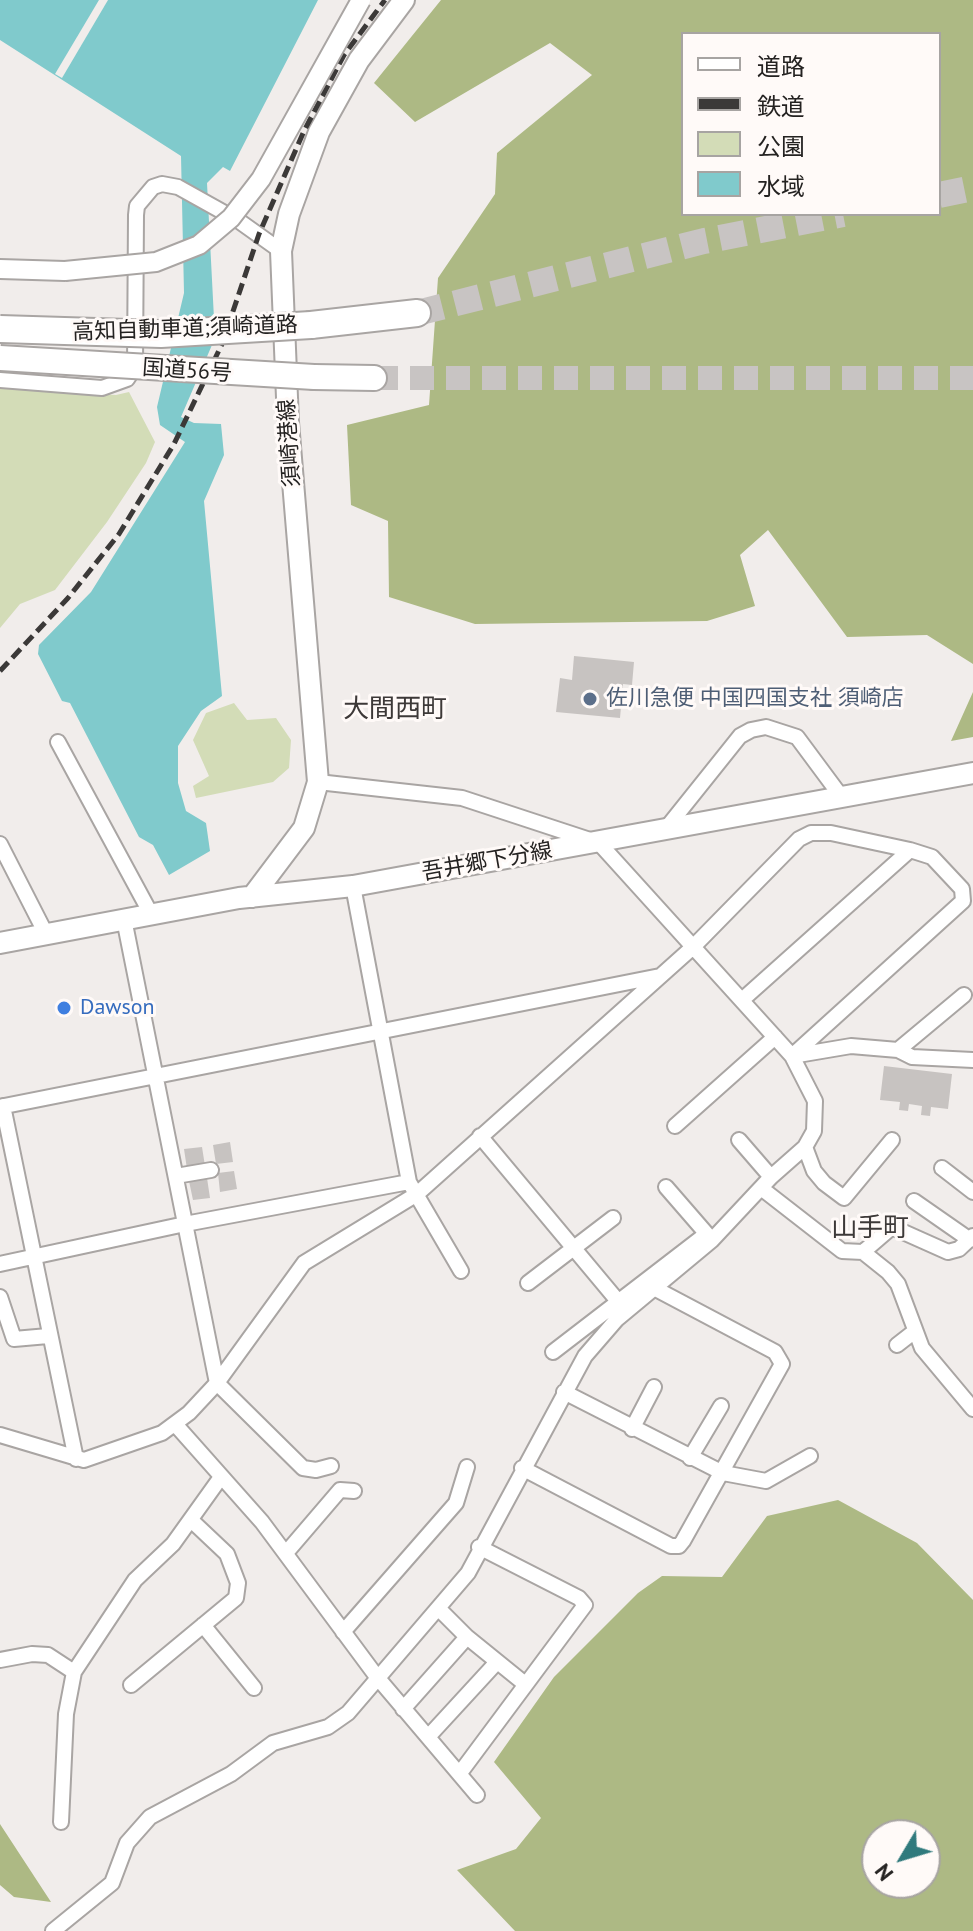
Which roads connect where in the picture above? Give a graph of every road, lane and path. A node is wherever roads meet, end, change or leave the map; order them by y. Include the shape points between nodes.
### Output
1 (361, 0) edge
2 (404, 0) edge
3 (281, 251) junction
4 (0, 269) edge
5 (417, 313) tunnel mouth
6 (0, 329) edge
7 (0, 358) edge
8 (374, 378) tunnel mouth
9 (0, 380) edge
10 (58, 742) dead end
11 (973, 773) edge
12 (318, 782) junction
13 (843, 799) junction
14 (663, 831) junction
15 (599, 843) junction
16 (0, 844) edge
17 (910, 850) junction
18 (353, 886) junction
19 (252, 897) junction
20 (151, 914) junction
21 (124, 919) junction
22 (47, 936) junction
23 (0, 943) edge
24 (693, 947) junction
25 (660, 976) junction
26 (964, 995) dead end
27 (742, 1000) junction
28 (382, 1032) junction
29 (775, 1037) junction
30 (898, 1050) junction
31 (792, 1056) junction
32 (973, 1060) edge
33 (156, 1074) junction
34 (1, 1106) edge
35 (675, 1126) dead end
36 (480, 1136) junction
37 (739, 1140) dead end
38 (892, 1140) dead end
39 (805, 1147) junction
40 (942, 1168) dead end
41 (211, 1170) dead end
42 (176, 1176) junction
43 (766, 1182) junction
44 (666, 1187) dead end
45 (413, 1188) junction
46 (973, 1192) edge
47 (914, 1201) dead end
48 (613, 1218) dead end
49 (185, 1224) junction
50 (708, 1238) junction
51 (971, 1238) edge
52 (576, 1248) junction
53 (863, 1252) junction
54 (33, 1256) junction
55 (0, 1264) edge
56 (461, 1271) dead end
57 (528, 1283) dead end
58 (654, 1288) junction
59 (0, 1297) edge
60 (617, 1300) junction
61 (915, 1331) junction
62 (48, 1336) junction
63 (897, 1345) dead end
64 (553, 1352) dead end
65 (217, 1383) junction
66 (654, 1387) dead end
67 (564, 1392) junction
68 (721, 1406) dead end
69 (973, 1409) edge
70 (175, 1424) junction
71 (632, 1429) junction
72 (0, 1435) edge
73 (810, 1456) dead end
74 (690, 1458) junction
75 (76, 1459) junction
76 (331, 1466) dead end
77 (467, 1467) dead end
78 (522, 1468) junction
79 (723, 1473) junction
80 (221, 1477) junction
81 (354, 1491) dead end
82 (191, 1520) junction
83 (479, 1547) junction
84 (286, 1553) junction
85 (438, 1608) junction
86 (203, 1625) junction
87 (343, 1632) junction
88 (467, 1637) junction
89 (0, 1660) edge
90 (497, 1662) junction
91 (74, 1672) junction
92 (377, 1677) junction
93 (525, 1684) junction
94 (131, 1685) dead end
95 (254, 1688) dead end
96 (403, 1709) junction
97 (428, 1737) junction
98 (460, 1773) junction
99 (477, 1795) dead end
100 (61, 1822) dead end
101 (53, 1931) edge

1 - 4 street, bridge via 261,179 244,204 199,245 156,262 65,271
2 - 3 main road, 須崎港線 via 359,60 319,132
3 - 9 street via 212,205 178,187 157,185 137,206 135,367 127,379 102,388
3 - 12 main road, 須崎港線 via 288,422
5 - 6 highway, 高知自動車道;須崎道路, bridge via 161,334
7 - 8 highway, 国道56号, bridge
10 - 20 street
11 - 13 main road, 吾井郷下分線
12 - 15 street via 462,798
12 - 19 main road, 須崎港線 via 304,828
13 - 14 main road, 吾井郷下分線
13 - 14 street via 797,737 766,727 740,736
14 - 15 main road, 吾井郷下分線
15 - 18 main road, 吾井郷下分線
15 - 24 street
16 - 22 street
17 - 24 street via 854,835 811,833 799,839
17 - 27 street
17 - 31 street via 932,857 962,889 963,901
18 - 19 main road, 吾井郷下分線
18 - 28 street
19 - 20 main road, 吾井郷下分線
20 - 21 main road, 吾井郷下分線
21 - 22 main road, 吾井郷下分線
21 - 33 street
22 - 23 main road, 吾井郷下分線
24 - 25 street
24 - 27 street
25 - 28 street
25 - 36 street
26 - 30 street
27 - 29 street
28 - 33 street
28 - 45 street
29 - 31 street
29 - 35 street
30 - 31 street via 851,1046
30 - 32 street via 912,1057
31 - 39 street via 815,1101 814,1131
33 - 34 street
33 - 42 street
34 - 54 street
36 - 45 street
36 - 52 street
37 - 43 street
38 - 39 street via 844,1198 814,1171
39 - 43 street
40 - 46 street
41 - 42 street
42 - 49 street
43 - 50 street
43 - 53 street via 842,1251
44 - 50 street
45 - 49 street
45 - 56 street
45 - 65 street via 304,1263
47 - 51 street
48 - 52 street
49 - 54 street
49 - 65 street
50 - 58 street
50 - 60 street
51 - 53 street via 948,1252 892,1227
52 - 57 street
52 - 60 street
53 - 61 street via 898,1284
54 - 55 street
54 - 62 street
58 - 67 street via 603,1334
58 - 79 street via 780,1357 782,1364
59 - 62 street via 14,1339
60 - 64 street
61 - 63 street
61 - 69 street via 927,1357
62 - 75 street
65 - 70 street
65 - 76 street via 303,1468
66 - 71 street
67 - 71 street
67 - 78 street
68 - 74 street
70 - 75 street via 132,1445
70 - 80 street
71 - 74 street
72 - 75 street
73 - 79 street via 766,1481
74 - 79 street
77 - 87 street via 456,1503
78 - 79 street via 671,1546 683,1541
78 - 83 street
80 - 82 street
80 - 84 street
81 - 84 street via 340,1490
82 - 86 street via 227,1554 238,1583 236,1598
82 - 91 street via 135,1580
83 - 85 street via 465,1577
83 - 93 street via 585,1605
84 - 87 street
85 - 88 street
85 - 92 street
86 - 94 street
86 - 95 street
87 - 92 street
88 - 90 street
88 - 96 street
89 - 91 street via 48,1655
90 - 93 street
90 - 97 street
91 - 100 street via 66,1714
92 - 96 street
92 - 101 street via 339,1721 273,1743 231,1774 143,1823 127,1843 112,1883
93 - 98 street
96 - 97 street
97 - 98 street
98 - 99 street

